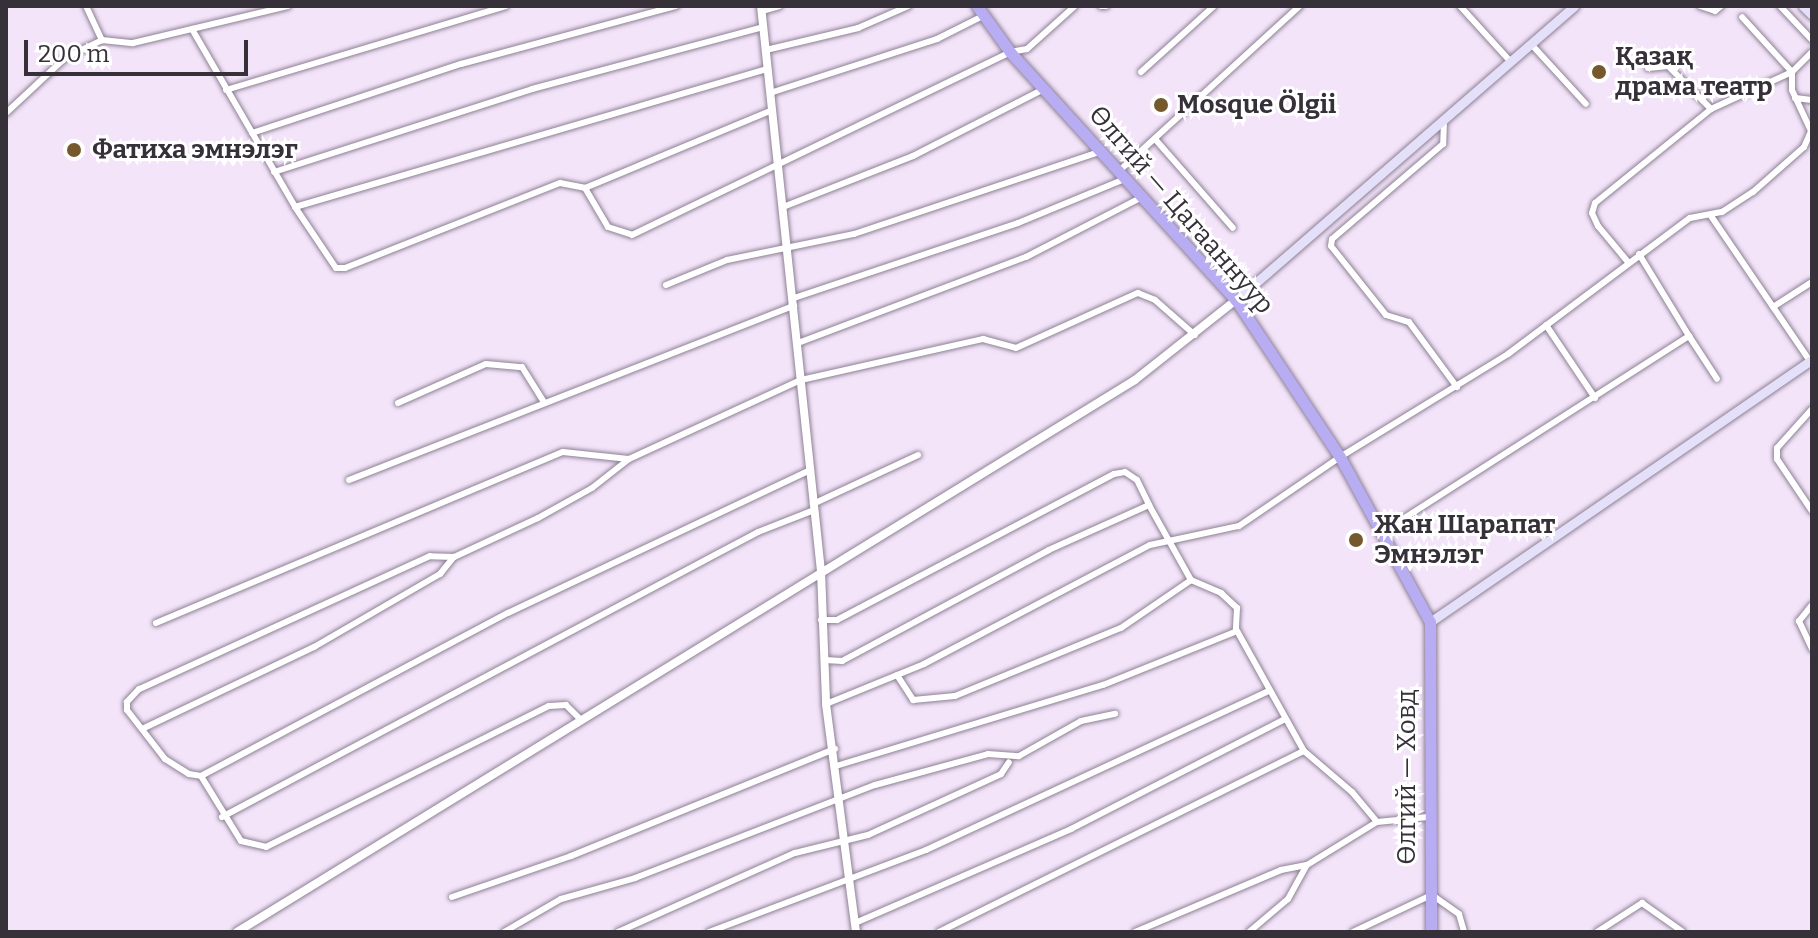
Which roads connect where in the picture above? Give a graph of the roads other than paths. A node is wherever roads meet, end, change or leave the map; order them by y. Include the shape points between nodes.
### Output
1 (86, 6) edge
2 (288, 6) edge
3 (506, 6) edge
4 (676, 6) edge
5 (779, 6) edge
6 (908, 6) edge
7 (1075, 6) edge
8 (1214, 6) edge
9 (1286, 6) edge
10 (1300, 6) edge
11 (1460, 6) edge
12 (1574, 6) edge
13 (1700, 6) edge
14 (1721, 6) edge
15 (1780, 6) edge
16 (1803, 6) edge
17 (762, 8) edge
18 (980, 11) edge
19 (1292, 13) junction
20 (1812, 15) edge
21 (1742, 17) dead end
22 (764, 27) junction
23 (192, 29) junction
24 (102, 40) junction
25 (1812, 40) edge
26 (1531, 44) junction
27 (766, 50) junction
28 (1010, 52) junction
29 (1812, 52) edge
30 (1511, 62) junction
31 (1648, 68) dead end
32 (768, 69) junction
33 (1141, 72) dead end
34 (1792, 72) junction
35 (1044, 89) junction
36 (226, 90) junction
37 (770, 93) junction
38 (1795, 98) junction
39 (1812, 100) edge
40 (1586, 104) dead end
41 (1711, 109) junction
42 (772, 110) junction
43 (6, 113) edge
44 (1444, 121) junction
45 (252, 133) junction
46 (1155, 139) junction
47 (1102, 151) junction
48 (777, 164) junction
49 (274, 172) junction
50 (1123, 175) junction
51 (585, 188) junction
52 (1142, 197) junction
53 (295, 207) junction
54 (783, 207) junction
55 (1711, 216) junction
56 (1233, 228) dead end
57 (788, 246) junction
58 (1639, 254) junction
59 (1628, 262) junction
60 (1812, 282) edge
61 (666, 285) dead end
62 (1236, 300) junction
63 (794, 302) junction
64 (1773, 307) junction
65 (1546, 325) junction
66 (1195, 335) junction
67 (1689, 336) junction
68 (798, 343) junction
69 (1811, 360) edge
70 (1717, 379) dead end
71 (801, 380) junction
72 (1457, 387) junction
73 (1595, 398) junction
74 (543, 401) junction
75 (398, 403) dead end
76 (1812, 409) edge
77 (918, 455) dead end
78 (1340, 457) junction
79 (629, 459) junction
80 (811, 470) junction
81 (349, 480) dead end
82 (1149, 505) junction
83 (813, 507) junction
84 (1812, 511) edge
85 (1381, 533) junction
86 (1168, 539) junction
87 (454, 557) junction
88 (821, 571) junction
89 (1191, 580) junction
90 (1812, 605) edge
91 (821, 620) junction
92 (1430, 622) junction
93 (156, 623) dead end
94 (1237, 631) junction
95 (1812, 649) edge
96 (825, 660) junction
97 (897, 675) junction
98 (1270, 690) junction
99 (826, 704) junction
100 (1115, 714) dead end
101 (580, 719) junction
102 (1285, 719) junction
103 (142, 729) junction
104 (835, 749) junction
105 (1304, 751) junction
106 (1009, 762) dead end
107 (836, 766) junction
108 (201, 776) junction
109 (836, 801) junction
110 (222, 817) junction
111 (1428, 817) junction
112 (1377, 822) junction
113 (845, 842) junction
114 (1307, 865) junction
115 (847, 883) junction
116 (1429, 894) junction
117 (452, 897) dead end
118 (856, 927) edge
119 (237, 932) edge
120 (504, 932) edge
121 (618, 932) edge
122 (709, 932) edge
123 (939, 932) edge
124 (1135, 932) edge
125 (1249, 932) edge
126 (1353, 932) edge
127 (1431, 932) edge
128 (1464, 932) edge
129 (1597, 932) edge
130 (1683, 932) edge

1 - 24 street
2 - 23 street
3 - 36 street
4 - 45 street via 461,64
5 - 17 street
6 - 27 street via 858,28
7 - 28 street via 1027,49
8 - 33 street
9 - 19 street
10 - 19 street
11 - 30 street
12 - 26 main road
13 - 14 street via 1715,11
15 - 25 street
16 - 20 main road
17 - 22 street
18 - 28 highway, Өлгий — Цагааннуур
18 - 37 street via 937,39
19 - 46 street
21 - 34 street
22 - 27 street
22 - 49 street via 532,89
23 - 24 street via 133,43
23 - 36 street
24 - 43 street via 65,58
26 - 30 main road
26 - 40 street
27 - 32 street
28 - 35 highway, Өлгий — Цагааннуур
28 - 48 street
29 - 34 street
30 - 44 main road
31 - 41 street via 1668,66
32 - 37 street
32 - 53 street
34 - 38 street
34 - 41 street
35 - 47 highway, Өлгий — Цагааннуур
35 - 54 street via 913,156
36 - 45 street
37 - 42 street
38 - 39 street
38 - 55 street via 1808,120 1809,140 1753,192
41 - 59 street via 1595,203 1592,213 1598,226
42 - 48 street
42 - 51 street
44 - 62 main road
44 - 72 street via 1443,144 1332,239 1331,246 1386,315 1409,322
45 - 49 street
46 - 50 street
46 - 56 street
47 - 50 highway, Өлгий — Цагааннуур
47 - 57 street via 854,234
48 - 51 street via 632,235 608,227
48 - 54 street
49 - 53 street
50 - 52 highway, Өлгий — Цагааннуур
50 - 63 street via 1018,223
51 - 53 street via 573,182 548,186 522,201 345,268 336,268
52 - 62 highway, Өлгий — Цагааннуур
52 - 68 street via 1026,257
54 - 57 street
55 - 58 street via 1690,218
55 - 64 street
57 - 61 street via 727,260
57 - 63 street
58 - 59 street
58 - 67 street
59 - 65 street
60 - 64 street
62 - 66 street
62 - 78 highway, Өлгий — Цагааннуур
63 - 68 street
63 - 74 street
64 - 69 street
65 - 72 street
65 - 73 street
66 - 71 street via 1155,300 1138,293 1016,348 983,339
66 - 88 street via 1135,380
67 - 70 street
67 - 73 street
68 - 71 street
69 - 92 main road
71 - 79 street
71 - 80 street
72 - 78 street
73 - 85 street
74 - 75 street via 522,367 486,364
74 - 81 street
76 - 84 street via 1777,448 1777,459
77 - 83 street
78 - 85 highway, Өлгий — Цагааннуур
78 - 86 street via 1239,526
79 - 87 street via 569,502
79 - 93 street via 563,452
80 - 83 street
80 - 108 street via 508,613
82 - 86 street
82 - 91 street via 1137,480 1125,472 1114,474 837,620
82 - 96 street via 1049,550 842,661
83 - 88 street
83 - 110 street
85 - 92 highway, Өлгий — Цагааннуур
86 - 89 street
86 - 97 street
87 - 103 street via 440,574 314,647
87 - 103 street via 430,556 139,689 127,710
88 - 91 street
88 - 101 street
89 - 94 street via 1221,593 1237,608
89 - 97 street via 1121,628 955,696 913,700
90 - 95 street via 1799,621
91 - 96 street
92 - 111 highway, Өлгий — Ховд
94 - 98 street
94 - 107 street via 1103,685
96 - 99 street
97 - 99 street
98 - 102 street
98 - 115 street via 1063,789 1020,803
99 - 104 street
100 - 109 street via 1081,721 1019,756 988,754
101 - 110 street via 566,705 549,706 266,847 241,841
101 - 119 street
102 - 105 street
102 - 118 street via 1071,829
103 - 108 street via 165,759
104 - 107 street
104 - 117 street via 571,856
105 - 112 street via 1352,792
105 - 123 street
106 - 113 street via 1001,774
107 - 109 street
108 - 110 street
109 - 113 street
109 - 120 street via 635,878 561,899
111 - 112 street
111 - 116 highway, Өлгий — Ховд
112 - 114 street
113 - 115 street
113 - 121 street via 795,853
114 - 124 street via 1281,870
114 - 125 street via 1288,899
115 - 118 street
115 - 122 street via 837,880
116 - 126 street
116 - 127 highway, Өлгий — Ховд
116 - 128 street via 1459,914
129 - 130 street via 1642,903

